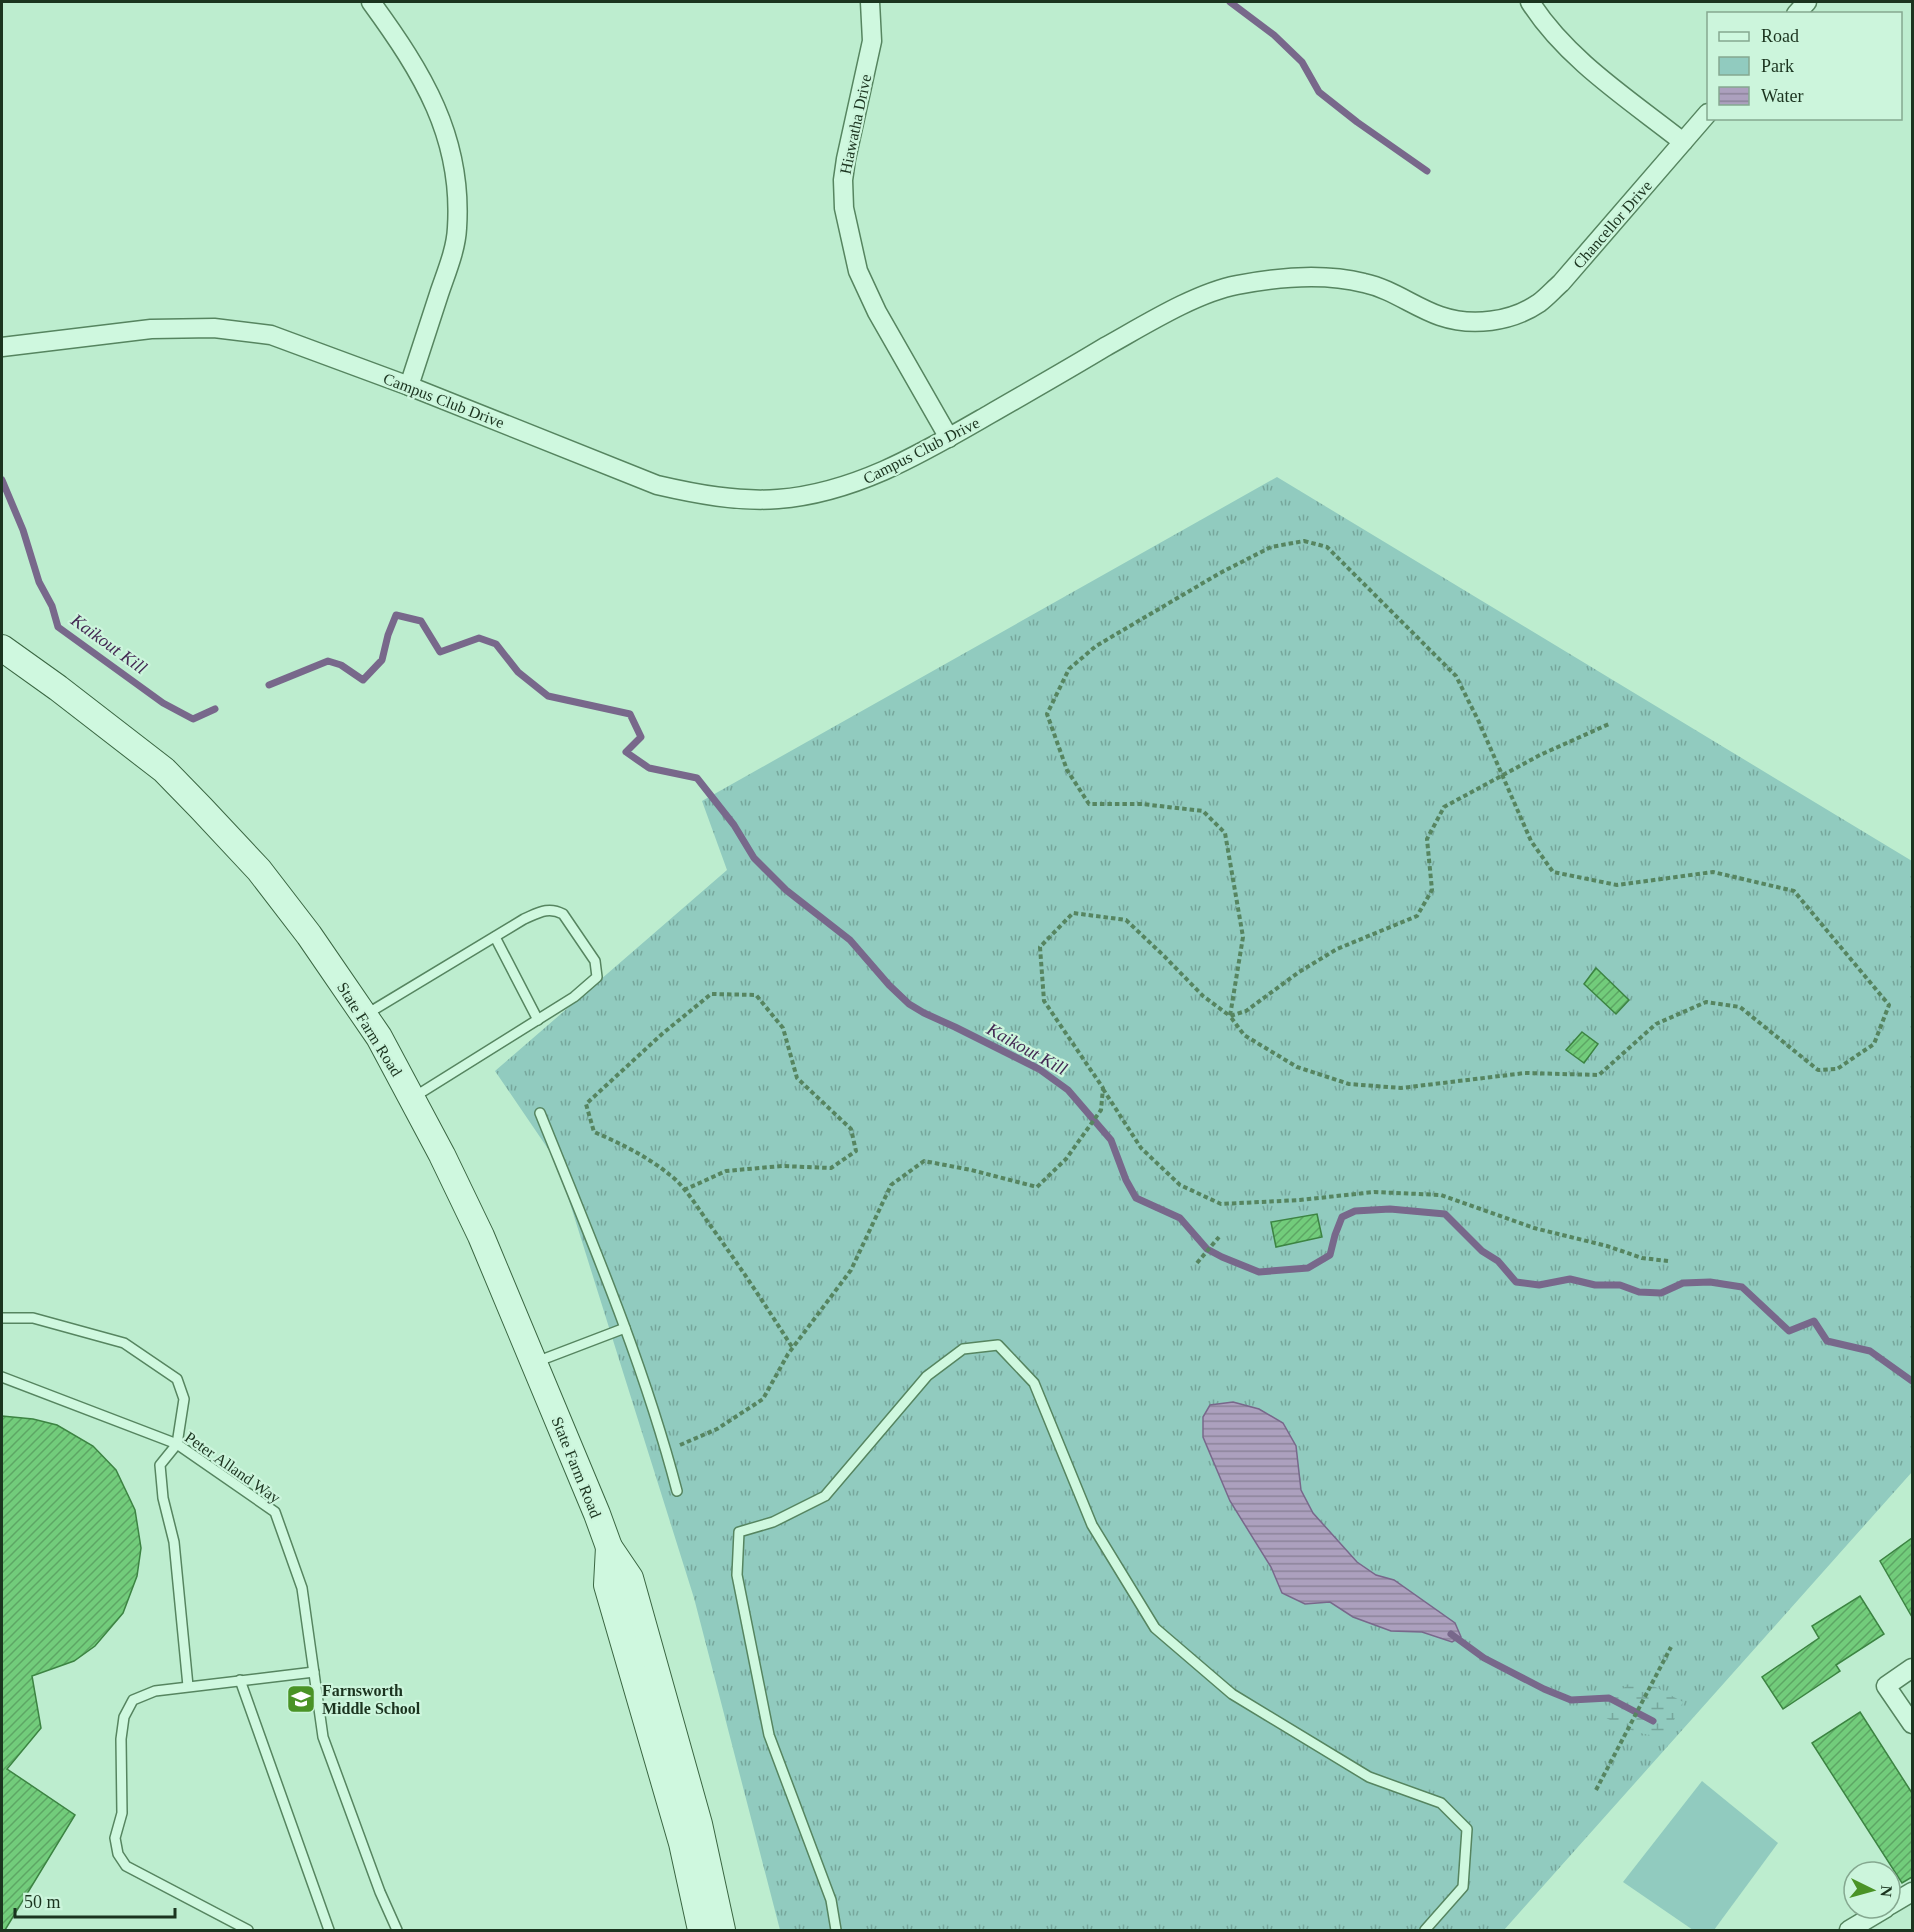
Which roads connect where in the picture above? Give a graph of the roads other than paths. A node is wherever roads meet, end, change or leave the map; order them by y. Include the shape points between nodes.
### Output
1 (371, 2) edge
2 (870, 2) edge
3 (1530, 2) edge
4 (1707, 114) edge
5 (1683, 142) junction
6 (1539, 303) joint
7 (2, 347) edge
8 (409, 386) junction
9 (949, 438) junction
10 (2, 648) edge
11 (495, 937) junction
12 (364, 1015) junction
13 (538, 1020) junction
14 (412, 1099) junction
15 (540, 1113) dead end
16 (2, 1318) edge
17 (625, 1328) junction
18 (534, 1363) junction
19 (2, 1377) edge
20 (177, 1444) junction
21 (677, 1491) dead end
22 (609, 1547) junction
23 (1912, 1668) edge
24 (314, 1672) junction
25 (240, 1680) junction
26 (188, 1686) junction
27 (1912, 1724) edge
28 (1865, 1920) edge
29 (248, 1930) edge
30 (329, 1930) edge
31 (397, 1930) edge
32 (701, 1930) edge
33 (722, 1930) edge
34 (836, 1930) edge
35 (1425, 1930) edge
36 (1848, 1930) edge

1 - 8 street via 428,90 446,132 456,170 457,229
2 - 9 street, Hiawatha Drive via 872,42 846,159 844,208 862,281
3 - 5 street via 1582,61
4 - 5 street, Chancellor Drive
5 - 6 street, Chancellor Drive via 1561,283
6 - 9 street, Campus Club Drive via 1492,322 1468,321 1441,316 1385,289 1333,277 1236,285 1197,298 1128,334
7 - 8 street, Campus Club Drive via 152,329 214,328 271,335
8 - 9 street, Campus Club Drive via 657,485 743,499 779,499 842,488
10 - 12 main road, State Farm Road via 164,770 259,870
11 - 12 lane
11 - 13 lane
11 - 13 lane via 542,910 555,910 563,914 595,961 597,977
12 - 14 main road, State Farm Road
13 - 14 lane
14 - 18 main road, State Farm Road via 481,1236
15 - 17 lane
16 - 20 lane via 33,1317 124,1343 177,1379 184,1399
17 - 18 lane
17 - 21 lane
18 - 22 main road, State Farm Road
19 - 20 lane, Peter Alland Way
20 - 24 lane, Peter Alland Way via 275,1512 302,1588
20 - 26 lane via 160,1465 174,1542
22 - 32 main road, State Farm Road via 607,1585 682,1843
22 - 33 main road, State Farm Road via 630,1578 699,1824
23 - 27 street via 1886,1686
24 - 25 lane
24 - 31 lane, Peter Alland Way via 323,1737
25 - 26 lane
25 - 30 lane
26 - 29 lane via 155,1691 133,1701 124,1717 122,1813 115,1839 118,1854 126,1866
28 - 36 street
34 - 35 lane via 831,1900 769,1735 737,1575 739,1532 772,1522 825,1496 927,1376 963,1349 998,1345 1034,1383 1092,1525 1155,1628 1232,1695 1369,1777 1441,1803 1467,1829 1463,1887

